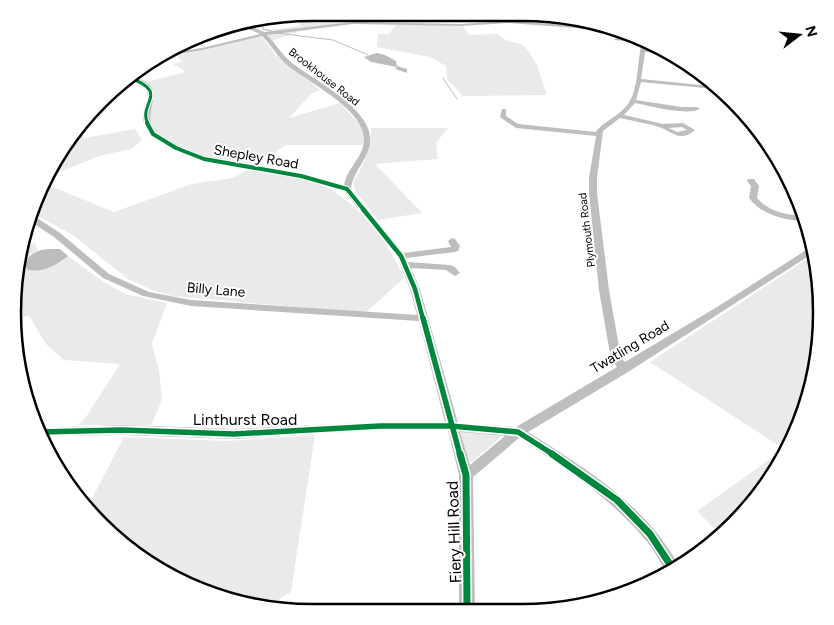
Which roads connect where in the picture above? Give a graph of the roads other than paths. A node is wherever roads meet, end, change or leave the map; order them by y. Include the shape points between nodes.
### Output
1 (579, 27) edge
2 (252, 28) edge
3 (261, 32) junction
4 (616, 39) dead end
5 (623, 40) edge
6 (643, 48) edge
7 (181, 53) edge
8 (136, 80) edge
9 (638, 80) junction
10 (706, 87) edge
11 (633, 101) junction
12 (696, 109) dead end
13 (504, 110) dead end
14 (619, 116) junction
15 (663, 126) dead end
16 (598, 134) junction
17 (751, 181) dead end
18 (347, 189) junction
19 (797, 219) edge
20 (36, 221) edge
21 (452, 241) dead end
22 (807, 254) edge
23 (403, 260) junction
24 (454, 272) dead end
25 (422, 318) junction
26 (624, 369) junction
27 (451, 426) junction
28 (47, 432) edge
29 (518, 432) junction
30 (466, 475) junction
31 (669, 564) edge
32 (467, 604) edge

1 - 3 street via 508,22 461,25 378,23
2 - 3 street, Brookhouse Road
3 - 7 street
3 - 18 street, Brookhouse Road via 282,57 339,99 366,127 366,149 346,184
4 - 5 street
6 - 9 street
8 - 18 street, Shepley Road via 150,90 146,120 153,134 176,148 204,160 301,176
9 - 10 street
9 - 11 street
11 - 12 street
11 - 14 street
13 - 16 street via 503,117 516,126
14 - 15 street
14 - 16 street
16 - 26 street, Plymouth Road via 593,193 616,359
17 - 19 street via 753,198 760,206
18 - 23 street
20 - 25 street, Billy Lane via 106,276 146,294 192,302
21 - 23 street via 455,250
22 - 26 street, Twatling Road
23 - 24 street
23 - 25 street
25 - 27 street
26 - 29 street, Twatling Road
27 - 28 street, Linthurst Road via 380,426 234,434 122,430
27 - 29 street, Linthurst Road
27 - 30 street, Fiery Hill Road
29 - 30 street, Twatling Road
29 - 31 street via 617,500 650,534
30 - 32 street, Fiery Hill Road

